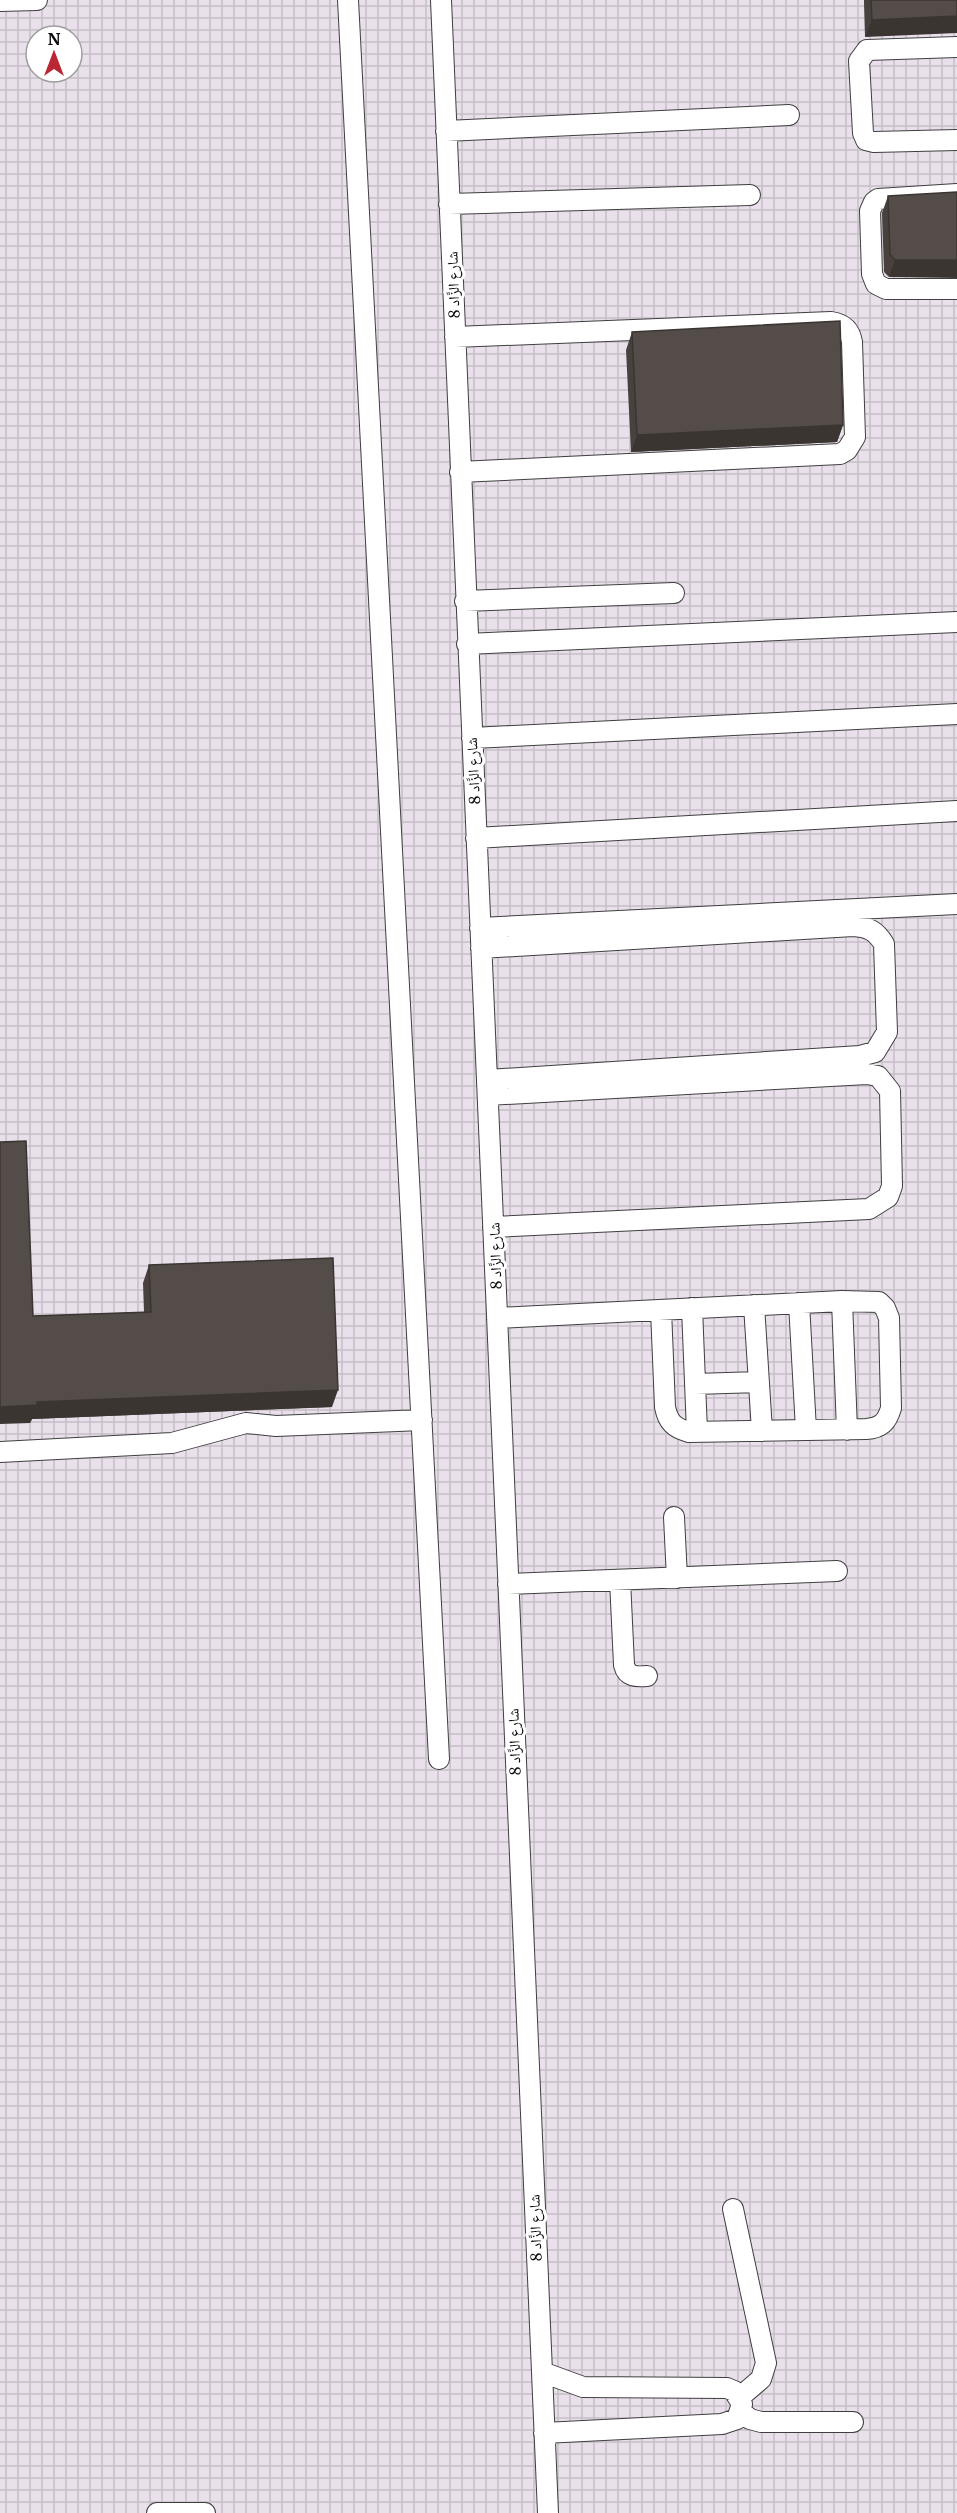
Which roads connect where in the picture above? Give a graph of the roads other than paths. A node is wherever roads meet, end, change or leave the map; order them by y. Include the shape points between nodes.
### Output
1 (37, 0) edge
2 (348, 0) edge
3 (441, 0) edge
4 (0, 1) edge
5 (957, 47) edge
6 (789, 115) dead end
7 (446, 132) junction
8 (957, 140) edge
9 (957, 194) edge
10 (750, 195) dead end
11 (449, 204) junction
12 (957, 288) edge
13 (455, 337) junction
14 (460, 472) junction
15 (674, 593) dead end
16 (465, 601) junction
17 (957, 622) edge
18 (467, 644) junction
19 (957, 714) edge
20 (472, 738) junction
21 (957, 811) edge
22 (476, 838) junction
23 (957, 904) edge
24 (480, 928) junction
25 (481, 948) junction
26 (488, 1087) junction
27 (494, 1227) junction
28 (842, 1301) junction
29 (800, 1303) junction
30 (754, 1305) junction
31 (692, 1308) junction
32 (661, 1310) junction
33 (497, 1318) junction
34 (759, 1382) junction
35 (695, 1384) junction
36 (422, 1420) junction
37 (806, 1430) junction
38 (847, 1430) junction
39 (762, 1431) junction
40 (697, 1432) junction
41 (0, 1452) edge
42 (674, 1517) dead end
43 (837, 1571) dead end
44 (677, 1578) junction
45 (620, 1580) junction
46 (508, 1584) junction
47 (647, 1676) dead end
48 (439, 1759) dead end
49 (733, 2209) dead end
50 (542, 2372) junction
51 (740, 2404) junction
52 (853, 2422) dead end
53 (544, 2433) junction
54 (157, 2513) edge
55 (205, 2513) edge
56 (548, 2513) edge

1 - 4 street
2 - 36 street
3 - 7 street, شارع الزَّاد 8
5 - 8 street via 871,49 862,52 859,61 866,140
6 - 7 street
7 - 11 street, شارع الزَّاد 8
9 - 12 street via 878,199 870,211 872,274 876,284 886,289
10 - 11 street
11 - 13 street, شارع الزَّاد 8
13 - 14 street, شارع الزَّاد 8
13 - 14 street via 831,322 849,330 853,353 855,437 840,454
14 - 16 street, شارع الزَّاد 8
15 - 16 street
16 - 18 street, شارع الزَّاد 8
17 - 18 street
18 - 20 street, شارع الزَّاد 8
19 - 20 street
20 - 22 street, شارع الزَّاد 8
21 - 22 street
22 - 24 street, شارع الزَّاد 8
23 - 24 street
24 - 25 street, شارع الزَّاد 8
25 - 26 street, شارع الزَّاد 8
25 - 26 street via 853,926 867,927 884,945 887,1032 876,1052
26 - 27 street, شارع الزَّاد 8
26 - 27 street via 867,1074 878,1076 890,1091 892,1186 888,1197 869,1209
27 - 33 street, شارع الزَّاد 8
28 - 29 street
28 - 38 street
28 - 38 street via 879,1302 889,1318 891,1408 887,1420 877,1428
29 - 30 street
29 - 37 street
30 - 31 street
30 - 34 street
31 - 32 street
31 - 35 street
32 - 33 street
32 - 40 street via 667,1418 676,1428
33 - 46 street, شارع الزَّاد 8
34 - 35 street
34 - 39 street
35 - 40 street
36 - 41 street via 276,1426 246,1423 172,1443
36 - 48 street
37 - 38 street
37 - 39 street
39 - 40 street
42 - 44 street
43 - 44 street
44 - 45 street
45 - 46 street
45 - 47 street via 624,1665 633,1677
46 - 50 street, شارع الزَّاد 8
49 - 51 street via 766,2363 761,2379
50 - 51 street via 583,2387 727,2388
50 - 53 street, شارع الزَّاد 8
51 - 52 street via 750,2420 761,2422
51 - 53 street via 736,2419 722,2424
53 - 56 street, شارع الزَّاد 8
54 - 55 street

